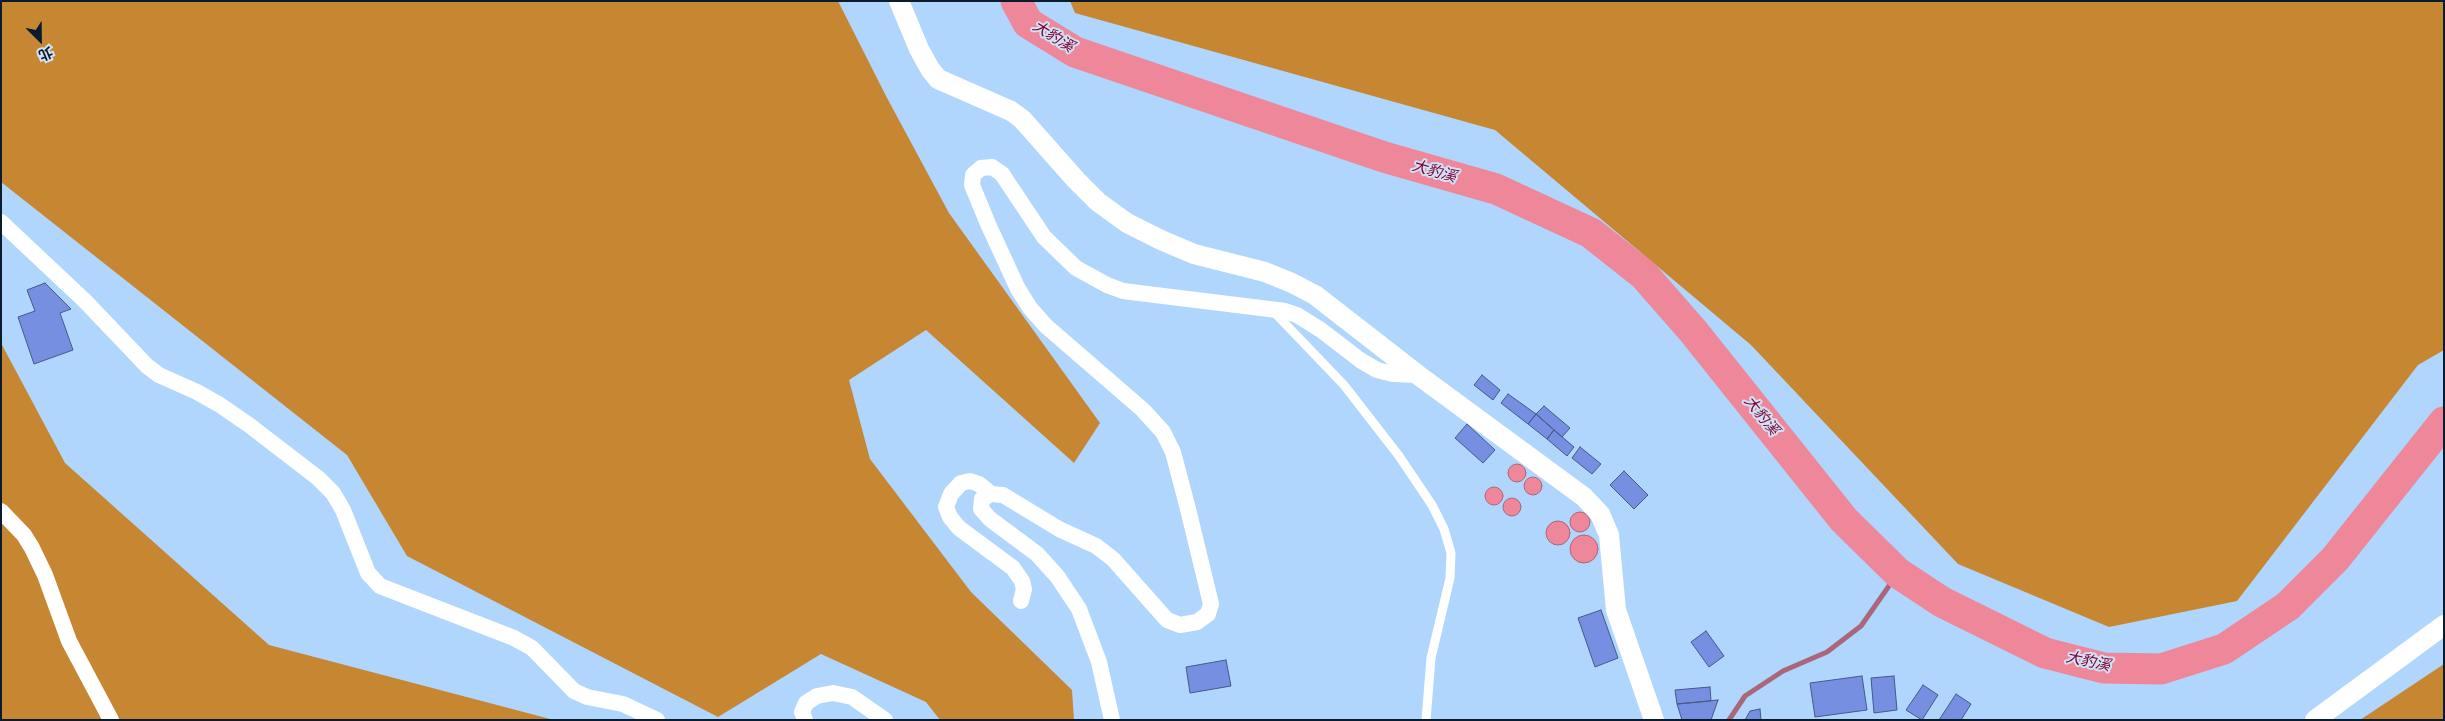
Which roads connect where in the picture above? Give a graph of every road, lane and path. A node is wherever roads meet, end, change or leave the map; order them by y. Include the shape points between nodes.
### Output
1 (899, 1) edge
2 (1, 222) edge
3 (1270, 308) junction
4 (1418, 375) junction
5 (991, 494) junction
6 (1, 511) edge
7 (1021, 601) dead end
8 (2444, 625) edge
9 (111, 720) edge
10 (657, 720) edge
11 (805, 720) edge
12 (885, 720) edge
13 (1112, 720) edge
14 (1426, 720) edge
15 (1654, 720) edge
16 (2315, 720) edge

1 - 4 street via 919,49 938,79 1022,119 1076,180 1126,223 1194,254 1292,282 1315,295
2 - 10 street via 153,370 220,405 318,478 333,493 343,510 368,573 380,586 514,638 532,648 574,691 623,704
3 - 4 street via 1297,315 1378,370
3 - 5 street via 1123,291 1107,285 1076,268 1044,237 1002,174 992,167 981,168 973,175 972,185 1030,308 1163,432 1173,452 1191,518 1211,604 1208,614 1197,622 1180,625 1167,620 1113,559 1096,546 1003,495
3 - 14 lane via 1344,385 1404,464 1444,529 1451,552 1450,578 1431,658
4 - 15 street via 1584,498 1600,514 1609,535 1616,610
5 - 7 street via 970,481 961,484 951,494 946,507 959,528 1013,568 1024,589
5 - 13 street via 982,499 981,509 1037,554 1057,576 1079,609 1099,662
6 - 9 street via 24,534 32,548 69,641
8 - 16 street
11 - 12 street via 802,712 806,703 817,696 833,693 852,697

